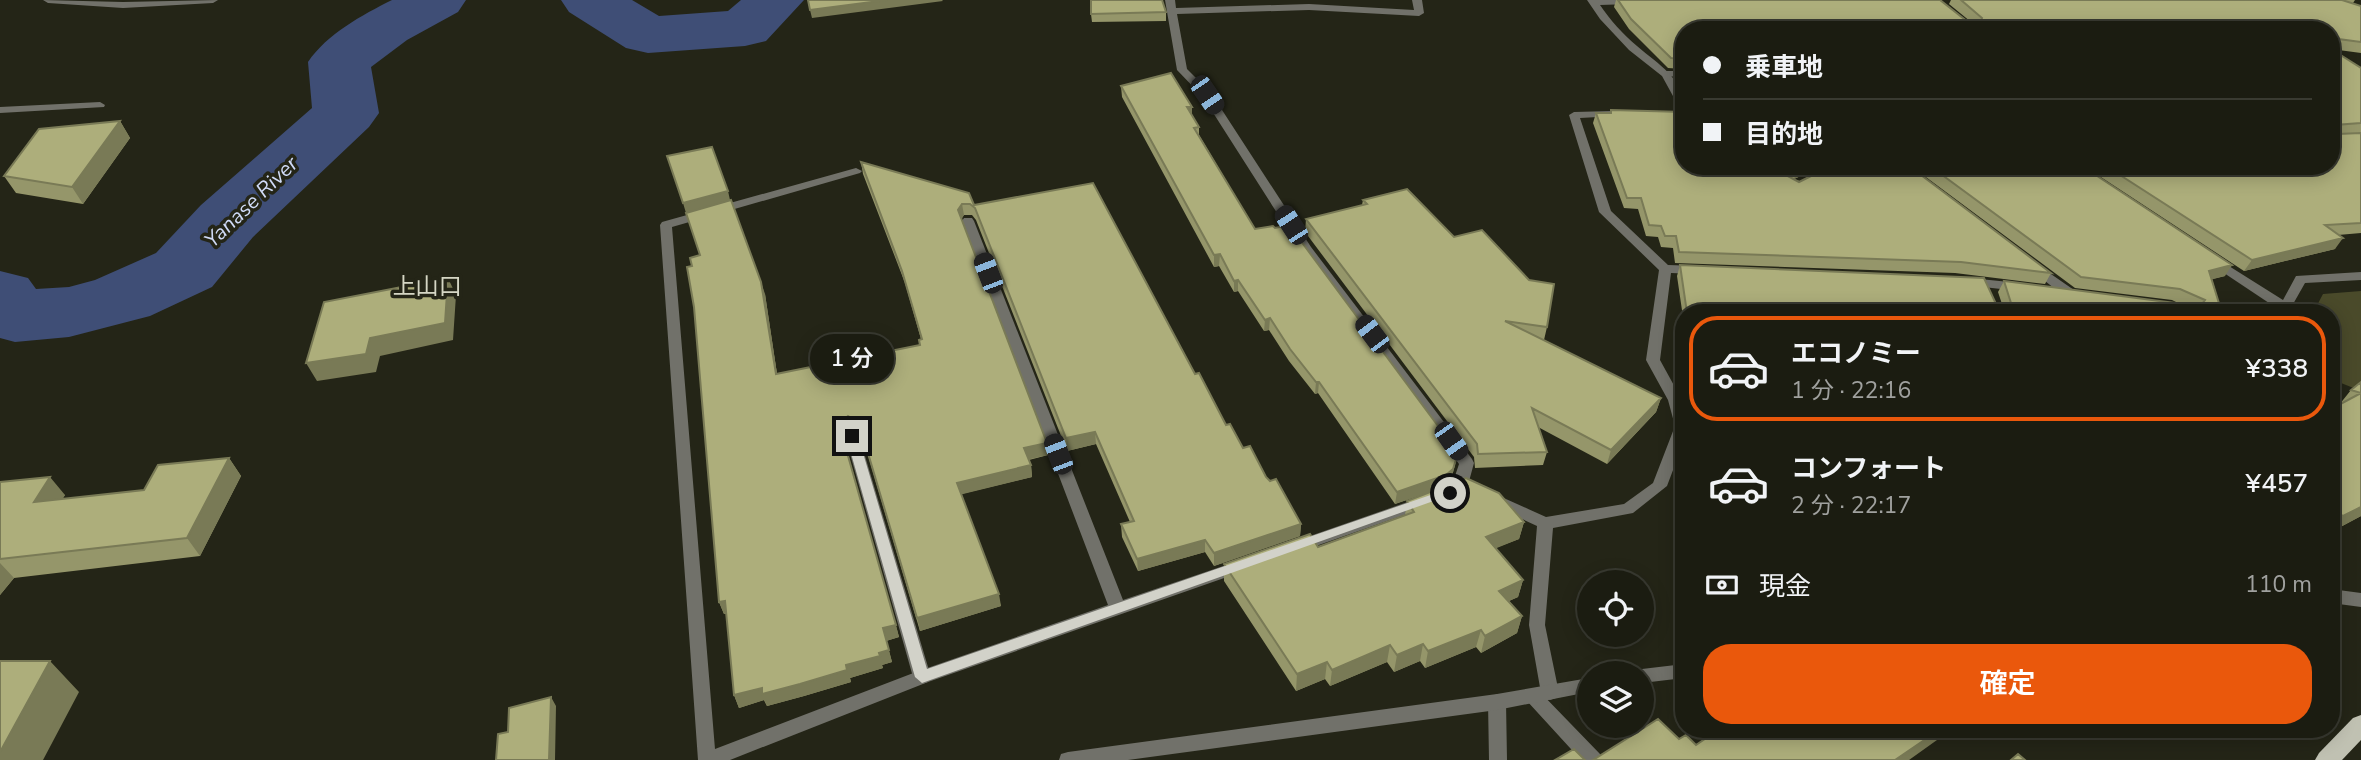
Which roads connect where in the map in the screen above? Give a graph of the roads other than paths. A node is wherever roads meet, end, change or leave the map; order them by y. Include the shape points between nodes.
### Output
1 (48, 0) edge
2 (213, 0) edge
3 (1418, 0) edge
4 (1661, 0) edge
5 (1593, 1) edge
6 (1171, 6) edge
7 (1666, 74) junction
8 (1675, 74) edge
9 (1675, 90) edge
10 (100, 105) dead end
11 (0, 110) edge
12 (1629, 114) edge
13 (1670, 114) edge
14 (1675, 114) edge
15 (856, 171) dead end
16 (968, 221) edge
17 (2206, 256) edge
18 (2027, 261) edge
19 (1665, 269) junction
20 (1706, 271) edge
21 (2361, 276) edge
22 (1955, 280) edge
23 (1985, 283) junction
24 (1992, 303) edge
25 (2274, 304) edge
26 (2286, 304) edge
27 (1675, 393) edge
28 (852, 436) edge
29 (1675, 444) edge
30 (1472, 491) junction
31 (1545, 523) junction
32 (1284, 551) edge
33 (1258, 560) edge
34 (2340, 597) edge
35 (2361, 600) edge
36 (1118, 609) junction
37 (1675, 672) edge
38 (1654, 675) edge
39 (922, 677) junction
40 (1577, 688) edge
41 (1542, 695) junction
42 (1497, 702) junction
43 (2361, 725) edge
44 (708, 760) edge
45 (1068, 760) edge
46 (1498, 760) edge
47 (1593, 760) edge
48 (2327, 760) edge

1 - 2 street via 123,5
3 - 6 street via 1419,13 1309,6
4 - 5 street
5 - 7 street via 1633,48
6 - 30 street via 1182,70 1207,95 1306,249 1467,463
7 - 8 street
7 - 9 street
10 - 11 street
12 - 19 street via 1573,115 1605,212
13 - 14 street
15 - 44 street via 666,225
16 - 36 street
17 - 25 street
18 - 23 street via 2076,294
19 - 20 street
19 - 27 street via 1653,360
21 - 26 street via 2301,279
22 - 23 street
23 - 24 street
28 - 39 street
29 - 31 street via 1659,486 1628,509
30 - 31 street
30 - 32 street via 1450,493
31 - 41 street via 1537,625
33 - 36 street
34 - 35 street
36 - 39 street
37 - 38 street
39 - 44 street
40 - 41 street
41 - 42 street
41 - 47 street
42 - 45 street
42 - 46 street
43 - 48 main road

